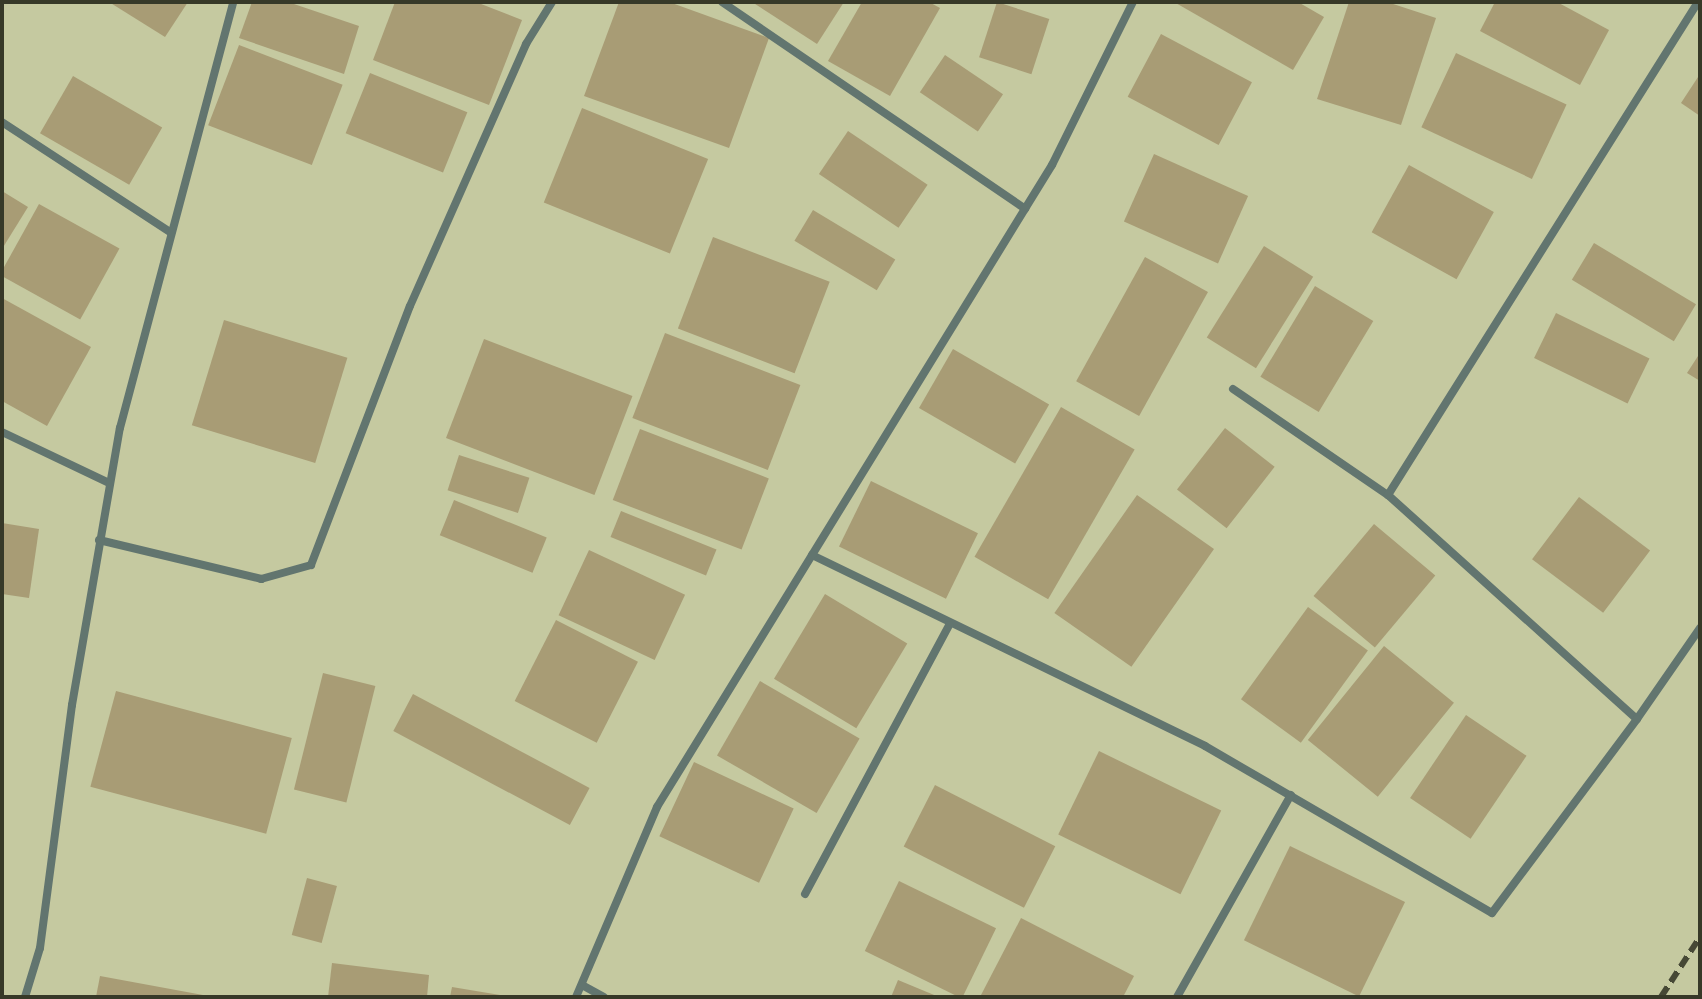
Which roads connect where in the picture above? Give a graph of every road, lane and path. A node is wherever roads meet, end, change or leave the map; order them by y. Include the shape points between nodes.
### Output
1 (233, 2) edge
2 (552, 2) edge
3 (722, 2) edge
4 (1133, 2) edge
5 (1698, 2) edge
6 (2, 122) edge
7 (1025, 209) junction
8 (170, 232) junction
9 (1233, 389) dead end
10 (2, 432) edge
11 (109, 483) junction
12 (1388, 495) junction
13 (99, 540) junction
14 (812, 555) junction
15 (949, 625) junction
16 (1700, 628) edge
17 (1637, 719) junction
18 (1291, 795) junction
19 (805, 894) dead end
20 (582, 985) junction
21 (25, 997) edge
22 (576, 997) edge
23 (604, 997) edge
24 (1177, 997) edge

1 - 8 street
2 - 13 street via 526,44 410,306 311,565 261,579
3 - 7 street
4 - 7 street
5 - 12 street
6 - 8 street
7 - 14 street
8 - 11 street
9 - 12 street
10 - 11 street
11 - 13 street
12 - 17 street
13 - 21 street via 40,948
14 - 15 street
14 - 20 street via 657,807
15 - 18 street via 1205,746
15 - 19 street
16 - 17 street
17 - 18 street via 1492,913
18 - 24 street
20 - 22 street
20 - 23 street

